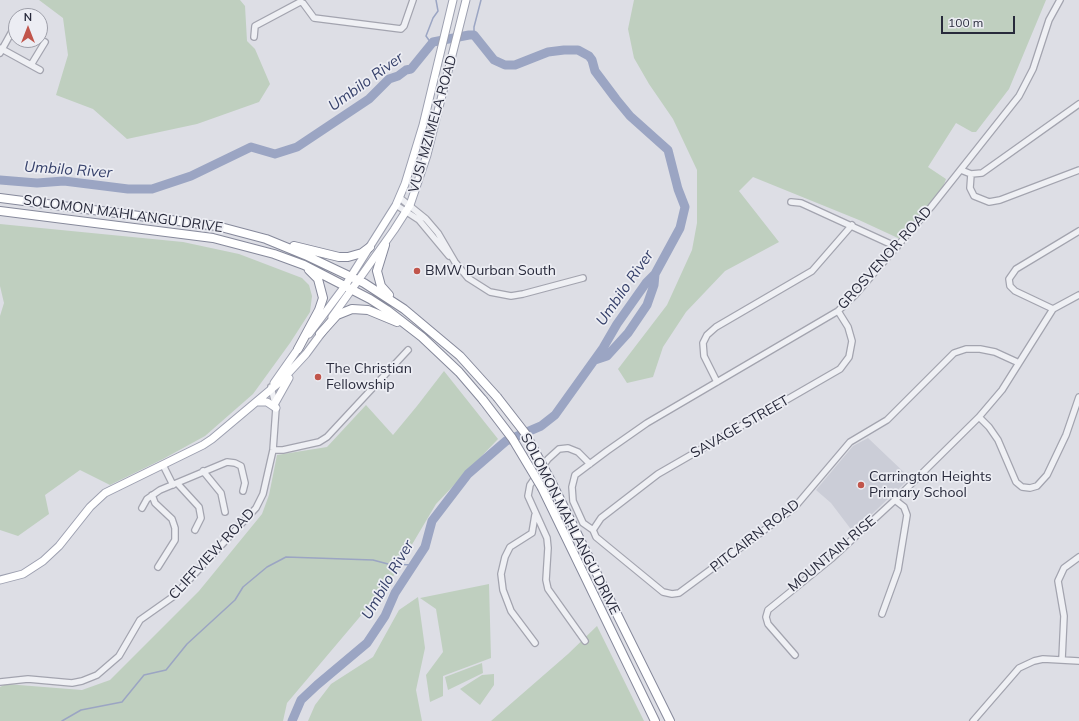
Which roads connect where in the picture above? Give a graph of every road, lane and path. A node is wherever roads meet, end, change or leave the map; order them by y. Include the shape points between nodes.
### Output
1 (413, 0) edge
2 (453, 0) edge
3 (466, 0) edge
4 (1060, 0) edge
5 (254, 37) dead end
6 (8, 38) edge
7 (41, 48) edge
8 (1, 50) edge
9 (31, 65) junction
10 (40, 70) dead end
11 (1079, 104) edge
12 (961, 170) junction
13 (1079, 170) edge
14 (971, 174) junction
15 (0, 198) edge
16 (400, 198) junction
17 (791, 202) dead end
18 (396, 205) junction
19 (408, 208) junction
20 (0, 211) edge
21 (852, 225) junction
22 (1079, 231) edge
23 (266, 239) junction
24 (385, 244) junction
25 (370, 247) junction
26 (897, 247) junction
27 (304, 265) junction
28 (351, 277) junction
29 (583, 278) dead end
30 (359, 281) junction
31 (349, 288) junction
32 (1079, 295) edge
33 (404, 309) junction
34 (1053, 309) junction
35 (838, 310) junction
36 (409, 327) junction
37 (320, 334) junction
38 (298, 349) junction
39 (408, 350) dead end
40 (1019, 363) junction
41 (296, 366) junction
42 (716, 382) junction
43 (270, 390) junction
44 (1079, 397) edge
45 (256, 402) junction
46 (276, 406) junction
47 (979, 417) junction
48 (273, 450) junction
49 (590, 464) junction
50 (163, 465) junction
51 (203, 471) junction
52 (175, 484) junction
53 (243, 491) dead end
54 (152, 495) junction
55 (895, 500) junction
56 (142, 508) dead end
57 (225, 512) dead end
58 (535, 514) junction
59 (195, 530) dead end
60 (593, 530) junction
61 (1079, 557) edge
62 (158, 567) dead end
63 (0, 580) edge
64 (672, 594) joint
65 (882, 614) dead end
66 (585, 641) dead end
67 (535, 643) dead end
68 (795, 655) dead end
69 (1062, 659) junction
70 (1079, 661) edge
71 (0, 682) edge
72 (655, 721) edge
73 (670, 721) edge
74 (973, 721) edge

1 - 5 street via 401,29 314,18 300,2 255,26
2 - 16 main road, VUSI MZIMELA ROAD via 423,125
3 - 19 main road, VUSI MZIMELA ROAD via 427,155
4 - 12 street, GROSVENOR ROAD via 1049,20 1033,69 1023,89
6 - 8 street
7 - 9 street
8 - 9 street
9 - 10 street
11 - 14 street via 987,170
12 - 14 street
12 - 26 street, GROSVENOR ROAD
13 - 14 street via 989,202 974,196 970,188
15 - 23 highway, SOLOMON MAHLANGU DRIVE via 204,223
16 - 18 main road, VUSI MZIMELA ROAD
16 - 19 street
17 - 21 street via 797,201
18 - 19 street
18 - 25 main road, VUSI MZIMELA ROAD
19 - 24 main road, VUSI MZIMELA ROAD
19 - 29 street via 421,213 438,233 465,275 490,292 504,295 528,293
20 - 27 highway, SOLOMON MAHLANGU DRIVE via 213,238
21 - 26 street
21 - 42 street via 812,271 716,327 707,335 703,343 704,356
22 - 34 street via 1016,269 1011,275 1010,286 1015,291
23 - 25 highway via 339,257 356,255
23 - 28 highway, SOLOMON MAHLANGU DRIVE
24 - 30 main road, VUSI MZIMELA ROAD
24 - 33 highway via 378,263 378,278 385,292
25 - 28 main road, VUSI MZIMELA ROAD
26 - 35 street, GROSVENOR ROAD via 856,294
27 - 31 highway, SOLOMON MAHLANGU DRIVE
27 - 38 highway via 318,280 323,298
28 - 30 highway, SOLOMON MAHLANGU DRIVE
28 - 31 main road, VUSI MZIMELA ROAD
30 - 31 main road, VUSI MZIMELA ROAD
30 - 33 highway, SOLOMON MAHLANGU DRIVE
31 - 36 highway, SOLOMON MAHLANGU DRIVE via 387,310
31 - 37 main road
31 - 38 main road
32 - 34 street
33 - 73 highway, SOLOMON MAHLANGU DRIVE, bridge via 460,356 525,433
34 - 40 street, MOUNTAIN RISE
35 - 42 street, GROSVENOR ROAD
35 - 60 street, SAVAGE STREET via 848,327 852,341 849,357 840,369 658,474 601,518
36 - 37 highway via 376,312 352,309 338,315
36 - 72 highway, SOLOMON MAHLANGU DRIVE, bridge via 458,372 512,438 542,488
37 - 41 main road
38 - 43 main road
39 - 48 street via 327,437 319,442
40 - 47 street, MOUNTAIN RISE via 998,396
40 - 64 street, PITCAIRN ROAD via 995,352 980,349 966,349 954,353 887,420 850,442 794,508 711,571 683,590
41 - 43 main road
41 - 46 main road
42 - 49 street, GROSVENOR ROAD via 647,423
43 - 45 main road
43 - 46 street, CLIFFVIEW ROAD
44 - 47 street via 1066,435 1047,475 1042,482 1030,488 1022,487 1016,482 998,440
45 - 46 main road via 267,402
45 - 50 main road via 202,445
46 - 48 street, CLIFFVIEW ROAD
47 - 55 street, MOUNTAIN RISE
48 - 71 street, CLIFFVIEW ROAD via 263,494 256,508 174,596 140,620 119,656 106,669 90,678 72,683 28,678
49 - 58 street via 578,452 568,448 560,449 551,455 529,488 529,500
49 - 60 street, GROSVENOR ROAD via 575,475 572,494 582,523
50 - 52 street
50 - 63 main road via 105,493 43,561 24,574
51 - 52 street
51 - 53 street via 224,462 235,463 242,469 246,483
51 - 57 street via 221,493
52 - 54 street
52 - 59 street via 199,507 201,518
54 - 56 street
54 - 62 street via 155,503 172,519 175,528 175,540
55 - 65 street via 904,507 907,515 898,570
55 - 68 street, MOUNTAIN RISE via 831,559 768,610 768,624
58 - 66 street via 548,544 548,589
58 - 67 street via 532,533 510,547 501,574 503,590 511,611
60 - 64 street, GROSVENOR ROAD via 596,537 663,592
61 - 69 street via 1064,568 1058,581 1064,616
69 - 70 street
69 - 74 street via 1034,661 1019,668

